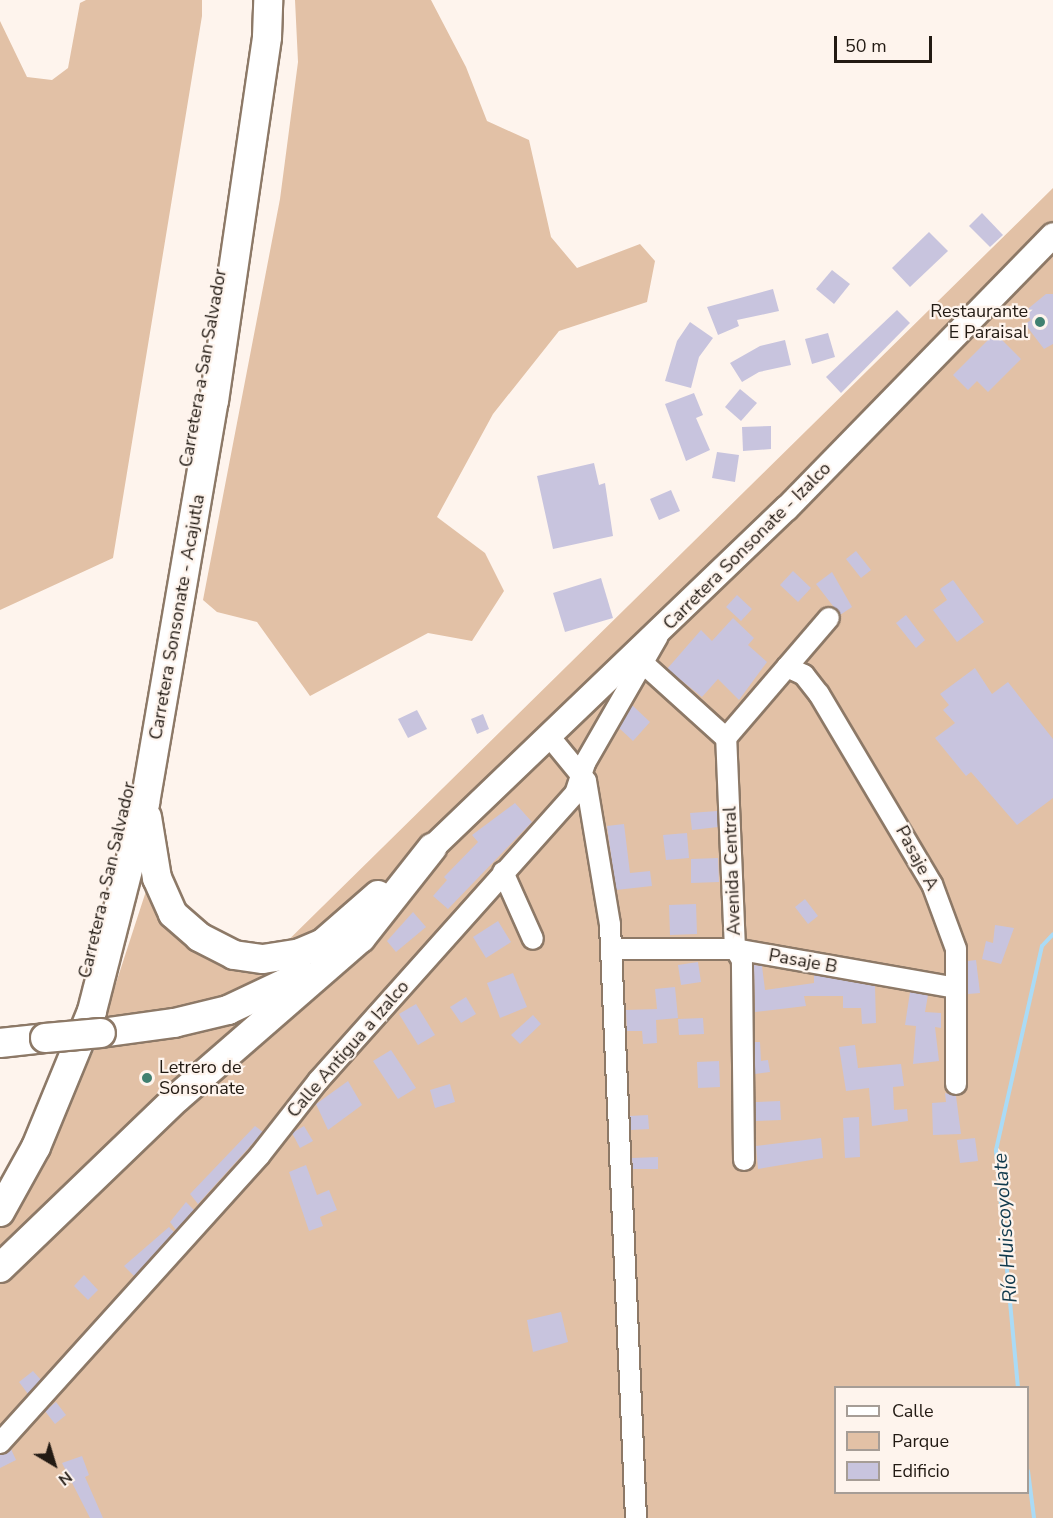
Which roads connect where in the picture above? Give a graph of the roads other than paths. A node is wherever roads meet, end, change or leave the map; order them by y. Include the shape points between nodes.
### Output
1 (253, 0) edge
2 (268, 0) edge
3 (1053, 235) edge
4 (830, 618) dead end
5 (661, 631) junction
6 (644, 664) junction
7 (787, 667) junction
8 (549, 736) junction
9 (726, 738) junction
10 (581, 772) junction
11 (145, 803) junction
12 (432, 848) junction
13 (503, 872) junction
14 (533, 939) dead end
15 (612, 949) junction
16 (735, 949) junction
17 (957, 988) junction
18 (0, 1043) edge
19 (956, 1084) dead end
20 (744, 1160) dead end
21 (0, 1178) edge
22 (0, 1212) edge
23 (0, 1268) edge
24 (0, 1443) edge
25 (636, 1518) edge

1 - 21 highway, Carretera a San Salvador via 250,75 226,234 120,842 72,1020
2 - 11 highway, Carretera Sonsonate - Acajutla via 267,37 214,401
3 - 5 main road, Carretera Sonsonate - Izalco
4 - 7 street
5 - 6 street, Calle Antigua a Izalco
5 - 8 main road, Carretera Sonsonate - Izalco
6 - 9 street
6 - 10 street, Calle Antigua a Izalco
7 - 9 street
7 - 17 street, Pasaje A via 804,675 819,693 932,884 956,949
8 - 10 street
8 - 12 main road, Carretera Sonsonate - Izalco
9 - 16 street, Avenida Central
10 - 13 street, Calle Antigua a Izalco via 575,794
10 - 15 street via 593,804
11 - 12 highway via 157,878 173,914 199,937 248,958 289,957 323,943
11 - 22 highway, Carretera Sonsonate - Acajutla via 92,1011 36,1147
12 - 18 highway, bridge via 329,955 294,980 204,1017
12 - 23 highway via 361,938 178,1097
13 - 14 street
13 - 24 street, Calle Antigua a Izalco via 318,1081 260,1155
15 - 16 street, Pasaje B
15 - 25 street via 622,1270
16 - 17 street, Pasaje B
16 - 20 street, Avenida Central via 742,960
17 - 19 street, Pasaje A

